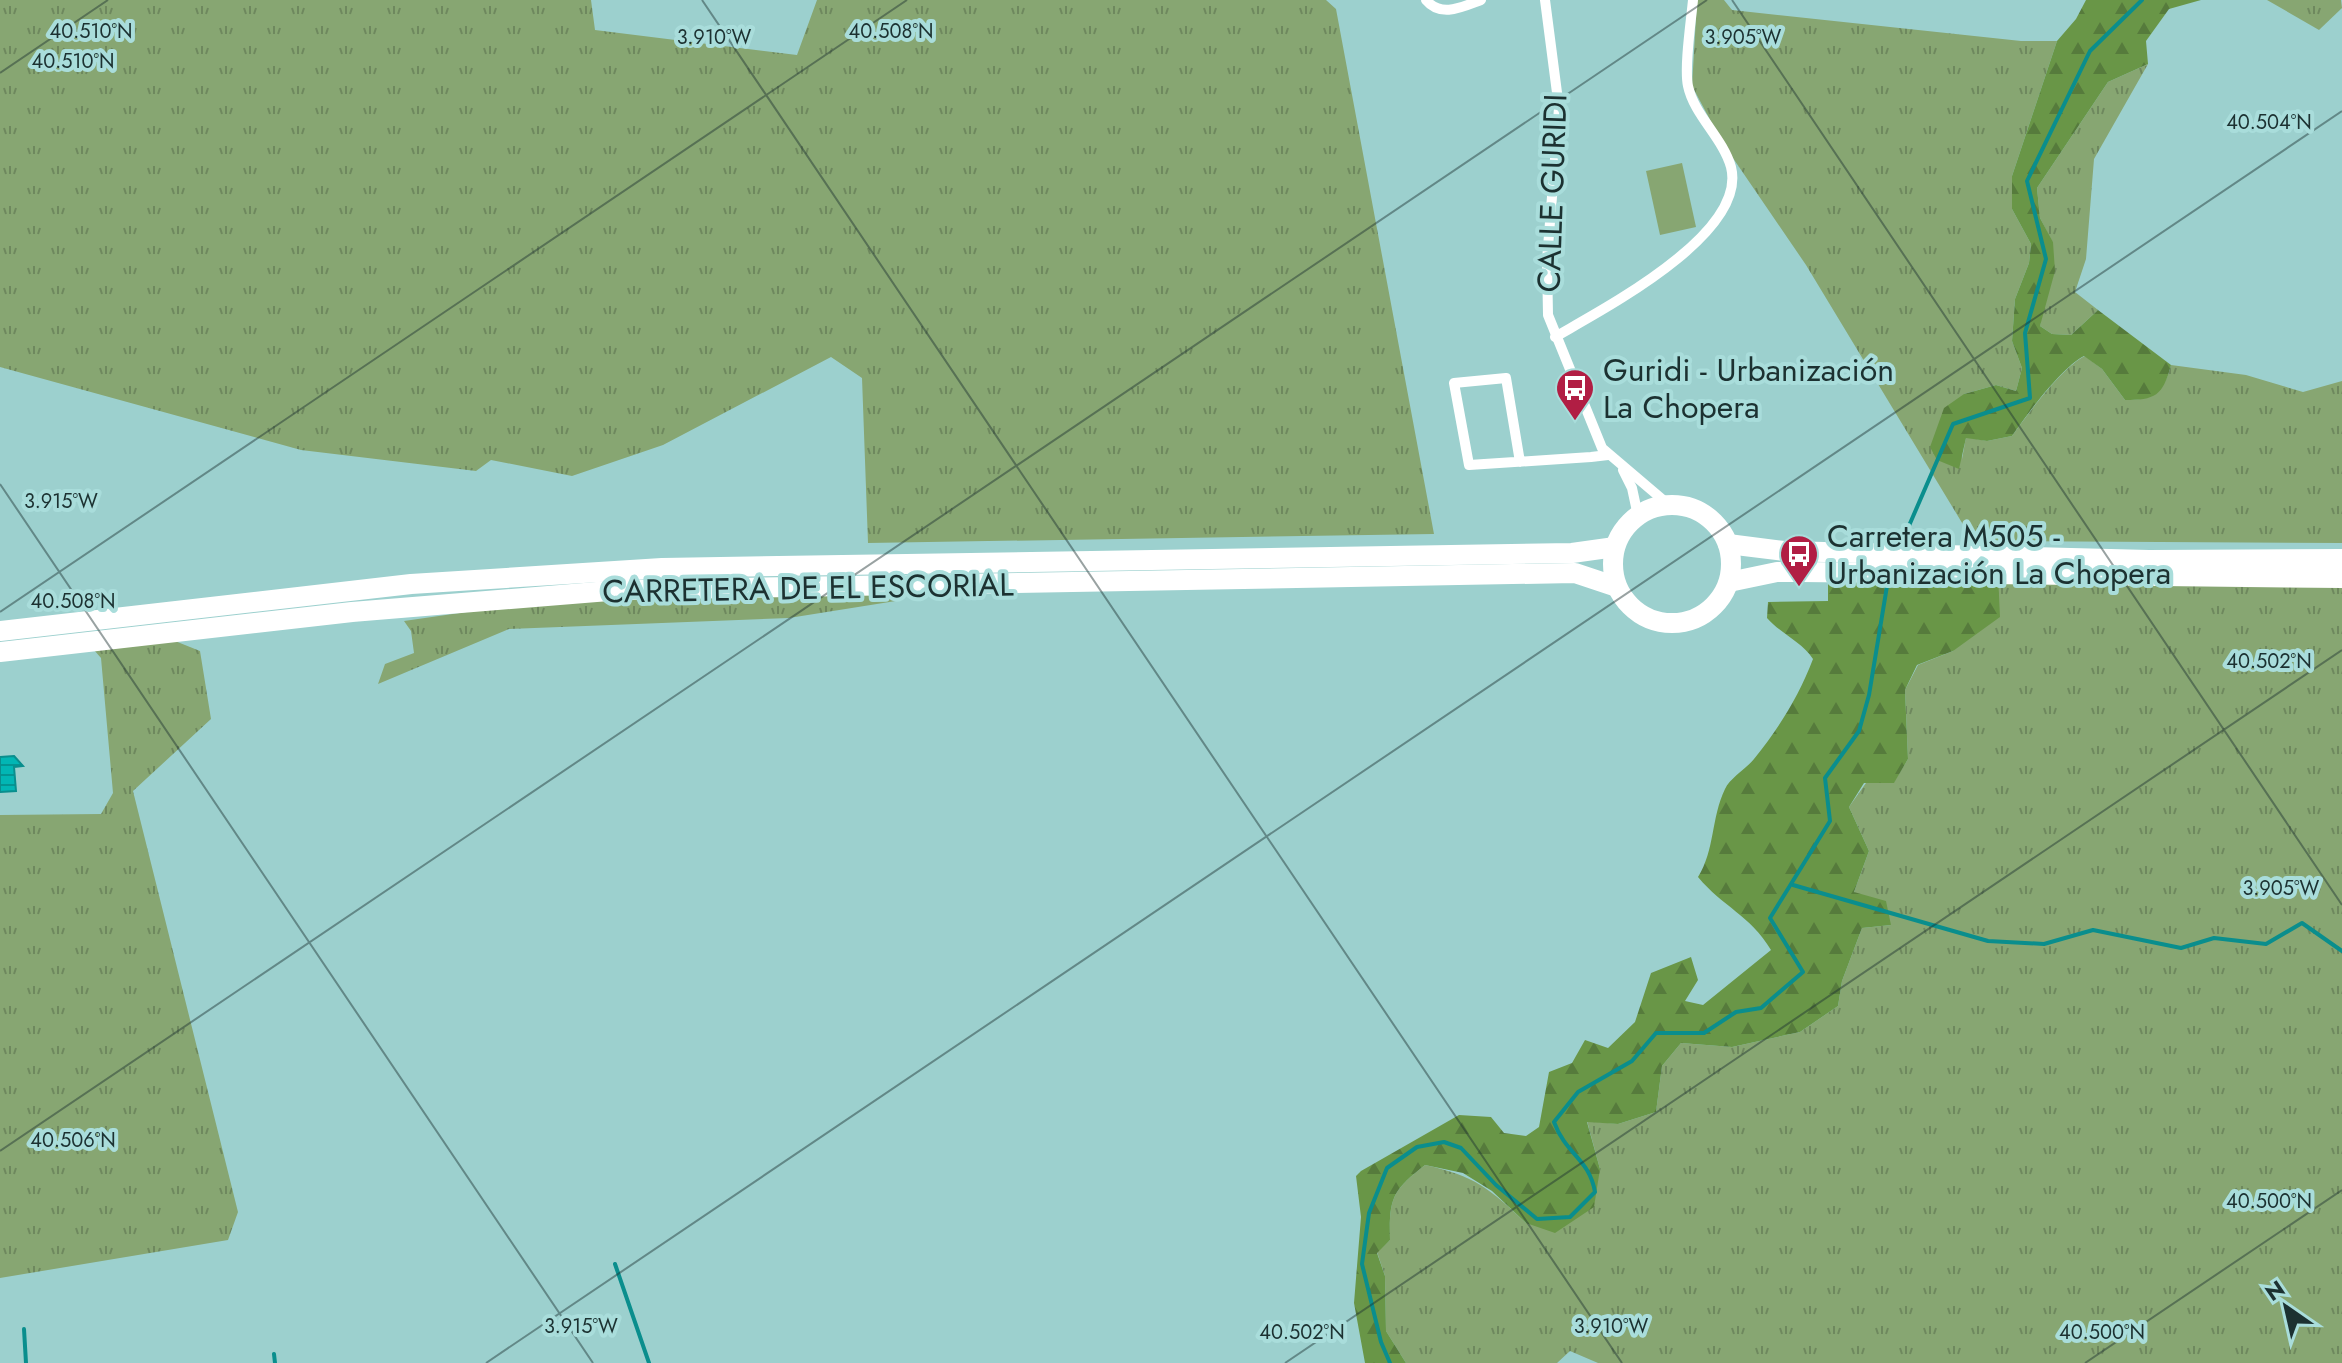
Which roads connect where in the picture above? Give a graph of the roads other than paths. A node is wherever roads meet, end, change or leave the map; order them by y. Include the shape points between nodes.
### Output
1 (1426, 0) edge
2 (1481, 0) edge
3 (1545, 0) edge
4 (1693, 0) edge
5 (1555, 337) junction
6 (1608, 455) junction
7 (1520, 462) junction
8 (1620, 464) junction
9 (1669, 505) junction
10 (1638, 516) junction
11 (1728, 544) junction
12 (1615, 547) junction
13 (2342, 559) edge
14 (2342, 578) edge
15 (1729, 582) junction
16 (1617, 587) junction
17 (0, 631) edge
18 (0, 652) edge

1 - 2 street via 1431,7 1451,11
3 - 5 street, CALLE GURIDI via 1559,108 1547,260 1548,315
4 - 5 street via 1688,86 1730,163 1731,195 1693,246 1659,275
5 - 6 street, CALLE GURIDI
6 - 7 street
6 - 8 street, CALLE GURIDI
7 - 7 street via 1469,465 1454,383 1506,378
8 - 9 street, CALLE GURIDI
8 - 10 street
9 - 10 highway
9 - 11 highway via 1705,515
10 - 12 highway
11 - 13 highway via 1784,551 2149,560
11 - 15 highway
12 - 16 highway
12 - 17 highway, CARRETERA DE EL ESCORIAL via 1572,553 662,568 411,584
14 - 15 highway via 1777,572
15 - 16 highway via 1704,615 1685,623 1644,617
16 - 18 highway, CARRETERA DE EL ESCORIAL via 1575,573 621,590 352,612

